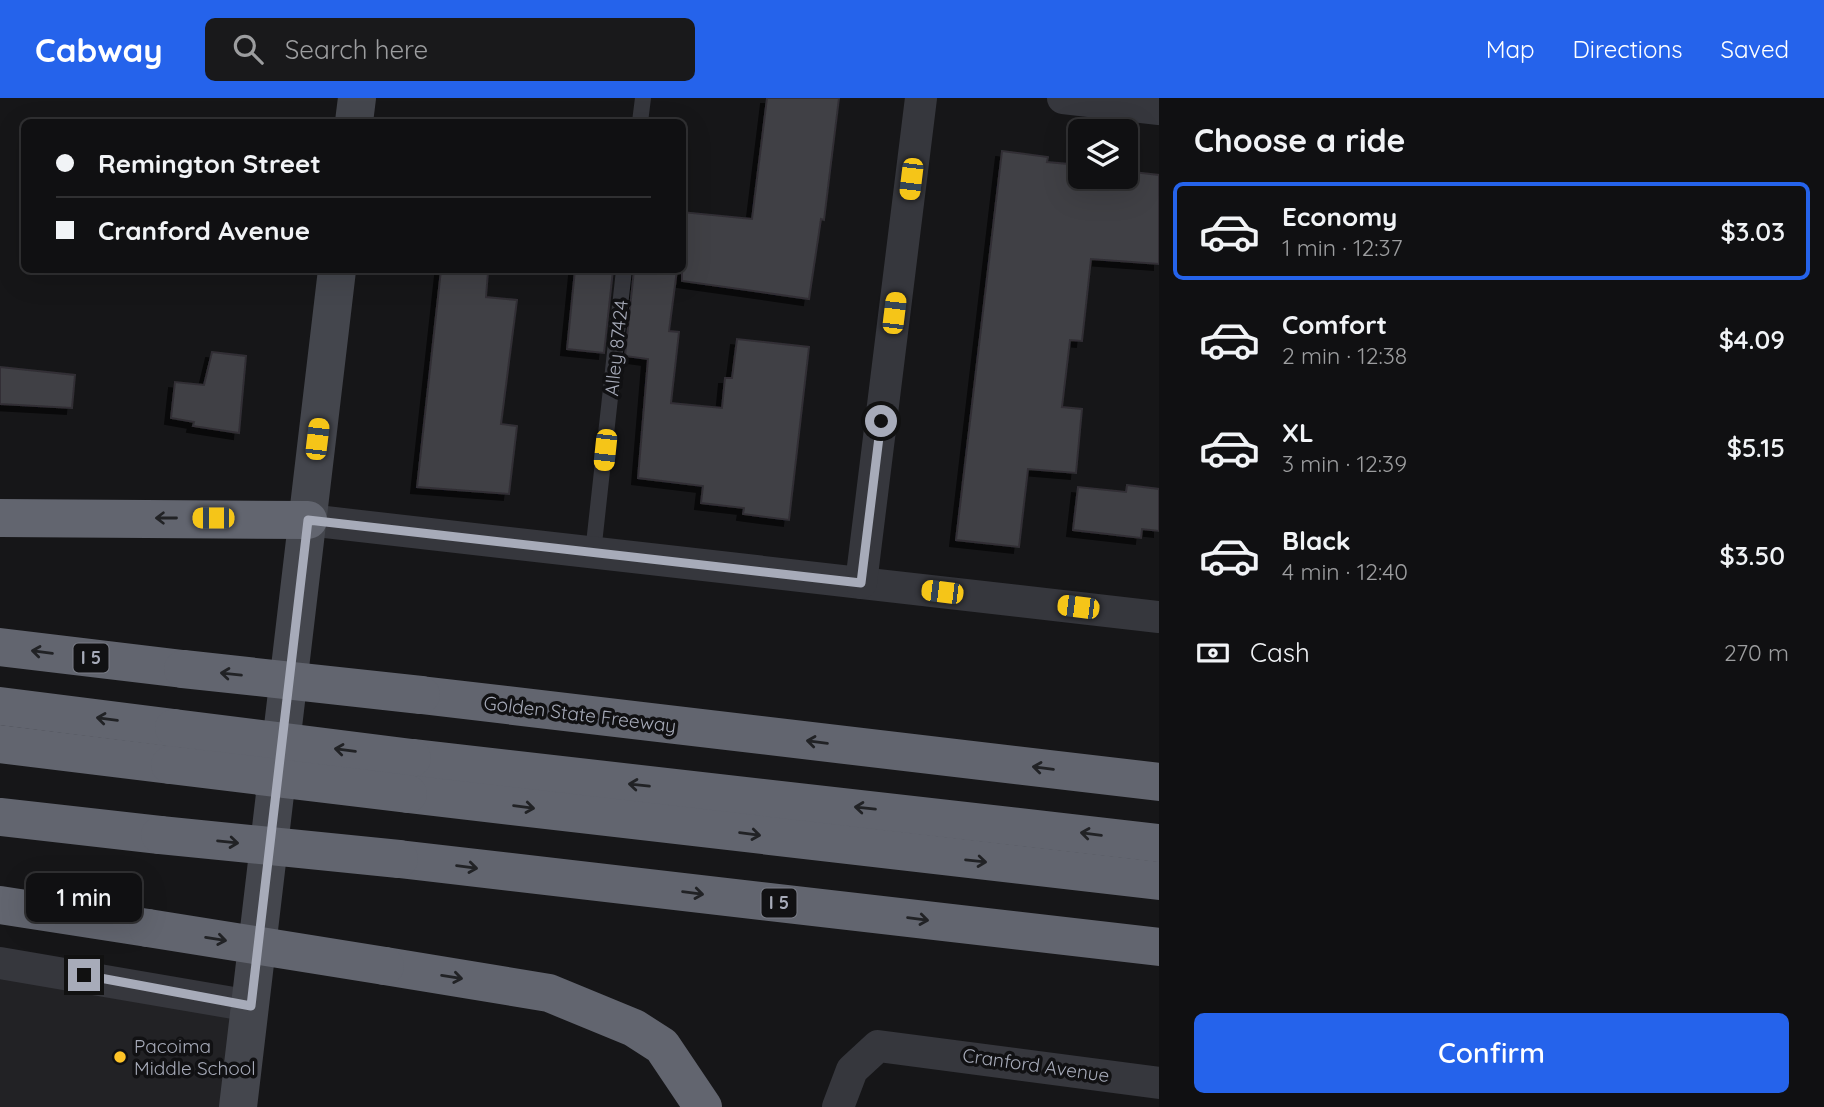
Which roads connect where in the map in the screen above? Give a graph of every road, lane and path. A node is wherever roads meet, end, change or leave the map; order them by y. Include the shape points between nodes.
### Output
1 (357, 98) edge
2 (643, 98) edge
3 (920, 98) edge
4 (1063, 98) edge
5 (1159, 108) edge
6 (354, 119) edge
7 (640, 119) edge
8 (337, 273) edge
9 (624, 273) edge
10 (0, 518) edge
11 (308, 520) junction
12 (593, 553) junction
13 (861, 583) junction
14 (1159, 617) edge
15 (0, 647) edge
16 (0, 706) edge
17 (0, 744) edge
18 (172, 746) junction
19 (410, 776) junction
20 (1159, 782) edge
21 (0, 817) edge
22 (1159, 843) edge
23 (1159, 881) edge
24 (0, 905) edge
25 (1159, 947) edge
26 (0, 962) edge
27 (251, 1006) junction
28 (1159, 1083) edge
29 (238, 1107) edge
30 (703, 1107) edge
31 (838, 1107) edge

1 - 6 main road
2 - 7 lane
3 - 13 street
4 - 5 street
8 - 11 main road
9 - 12 lane, Alley 87424
11 -> 10 highway
11 - 12 street
11 - 27 main road
12 - 13 street
13 - 14 street
20 -> 15 highway, Golden State Freeway / I 5, bridge
18 -> 16 highway
17 - 18 highway
18 - 19 highway, bridge
22 -> 19 highway
19 -> 23 highway
21 -> 25 highway, I 5, bridge
24 -> 30 highway, bridge via 549,993 634,1028 662,1046
26 - 27 street
27 - 29 main road
28 - 31 street, Cranford Avenue via 878,1046 852,1070

